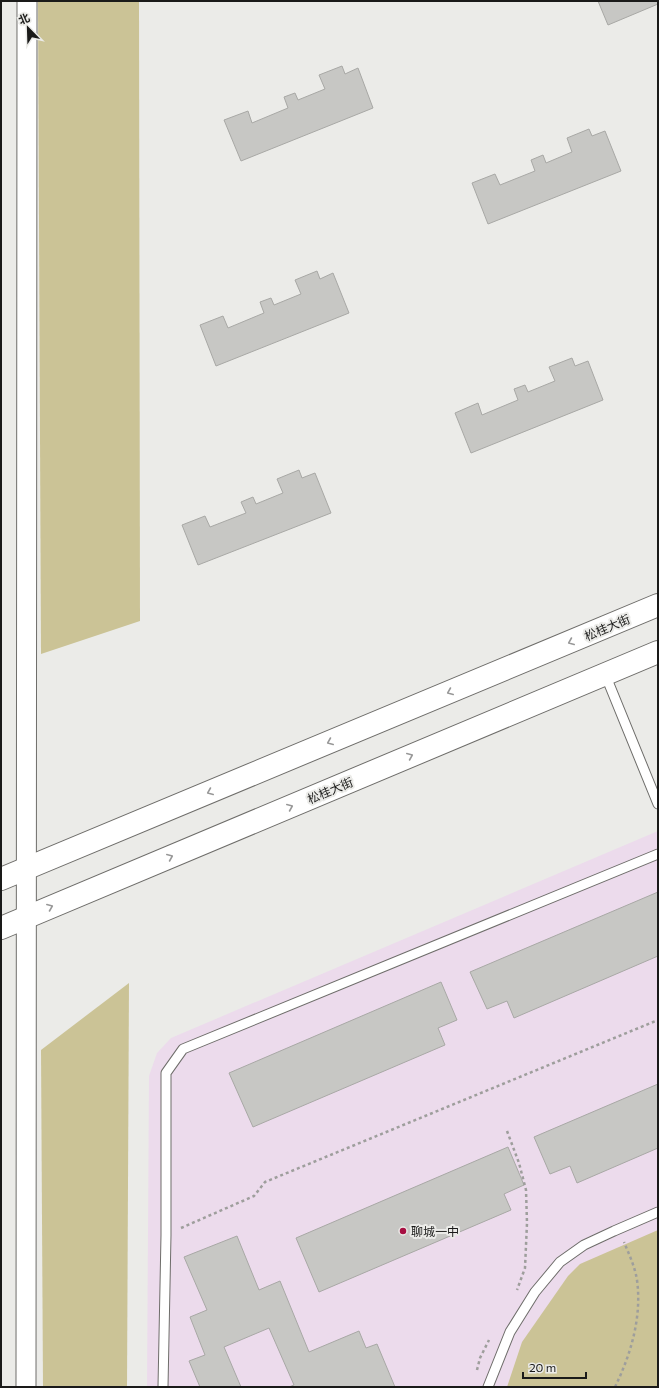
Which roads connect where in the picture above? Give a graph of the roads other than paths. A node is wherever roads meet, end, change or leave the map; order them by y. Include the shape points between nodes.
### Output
1 (27, 1) edge
2 (658, 605) edge
3 (658, 652) edge
4 (605, 674) junction
5 (658, 804) edge
6 (658, 854) edge
7 (26, 869) junction
8 (1, 879) edge
9 (27, 917) junction
10 (1, 928) edge
11 (658, 1212) edge
12 (26, 1387) edge
13 (163, 1387) edge
14 (488, 1387) edge

1 - 7 street
2 -> 7 main road, 松桂大街
3 - 4 main road, 松桂大街
4 - 5 lane
9 -> 4 main road, 松桂大街
6 - 13 lane via 183,1049 166,1073
7 - 8 main road, 松桂大街
7 - 9 street
9 - 10 main road, 松桂大街
9 - 12 street
11 - 14 lane via 584,1245 560,1262 535,1292 510,1332

